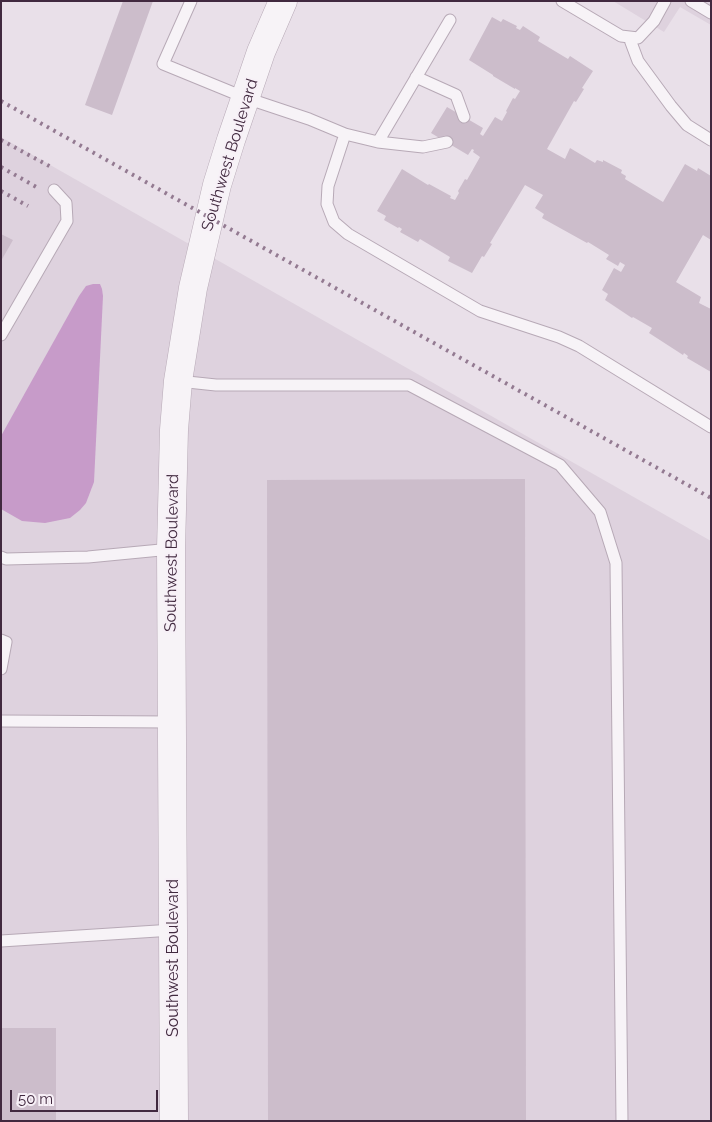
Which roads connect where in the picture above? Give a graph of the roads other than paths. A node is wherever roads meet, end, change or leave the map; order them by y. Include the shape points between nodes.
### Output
1 (191, 1) edge
2 (283, 1) edge
3 (562, 1) edge
4 (665, 1) edge
5 (691, 1) edge
6 (711, 13) edge
7 (450, 20) dead end
8 (629, 36) junction
9 (416, 77) junction
10 (246, 98) junction
11 (464, 117) dead end
12 (345, 134) junction
13 (711, 140) edge
14 (378, 142) junction
15 (446, 142) dead end
16 (54, 190) dead end
17 (1, 335) edge
18 (178, 380) junction
19 (711, 427) edge
20 (171, 549) junction
21 (1, 557) edge
22 (1, 640) edge
23 (1, 669) edge
24 (1, 720) edge
25 (171, 722) junction
26 (172, 930) junction
27 (1, 941) edge
28 (174, 1121) edge
29 (622, 1121) edge

1 - 10 lane via 163,64
2 - 10 street, Southwest Boulevard
3 - 8 lane via 621,36
4 - 8 lane via 654,21 638,38
5 - 6 lane
7 - 9 lane
8 - 13 lane via 638,60 671,106 688,125
9 - 11 lane via 456,95
9 - 14 lane
10 - 12 lane
10 - 18 street, Southwest Boulevard via 207,226
12 - 14 lane
12 - 19 lane via 328,186 327,204 334,222 348,234 480,311 579,346
14 - 15 lane via 423,147
16 - 17 lane via 66,203 66,221
18 - 20 street, Southwest Boulevard
18 - 29 lane via 216,385 409,385 560,465 600,512 616,563
20 - 21 lane via 88,557
20 - 25 street, Southwest Boulevard
22 - 23 lane via 6,642
24 - 25 lane
25 - 26 street, Southwest Boulevard
26 - 27 lane
26 - 28 street, Southwest Boulevard

